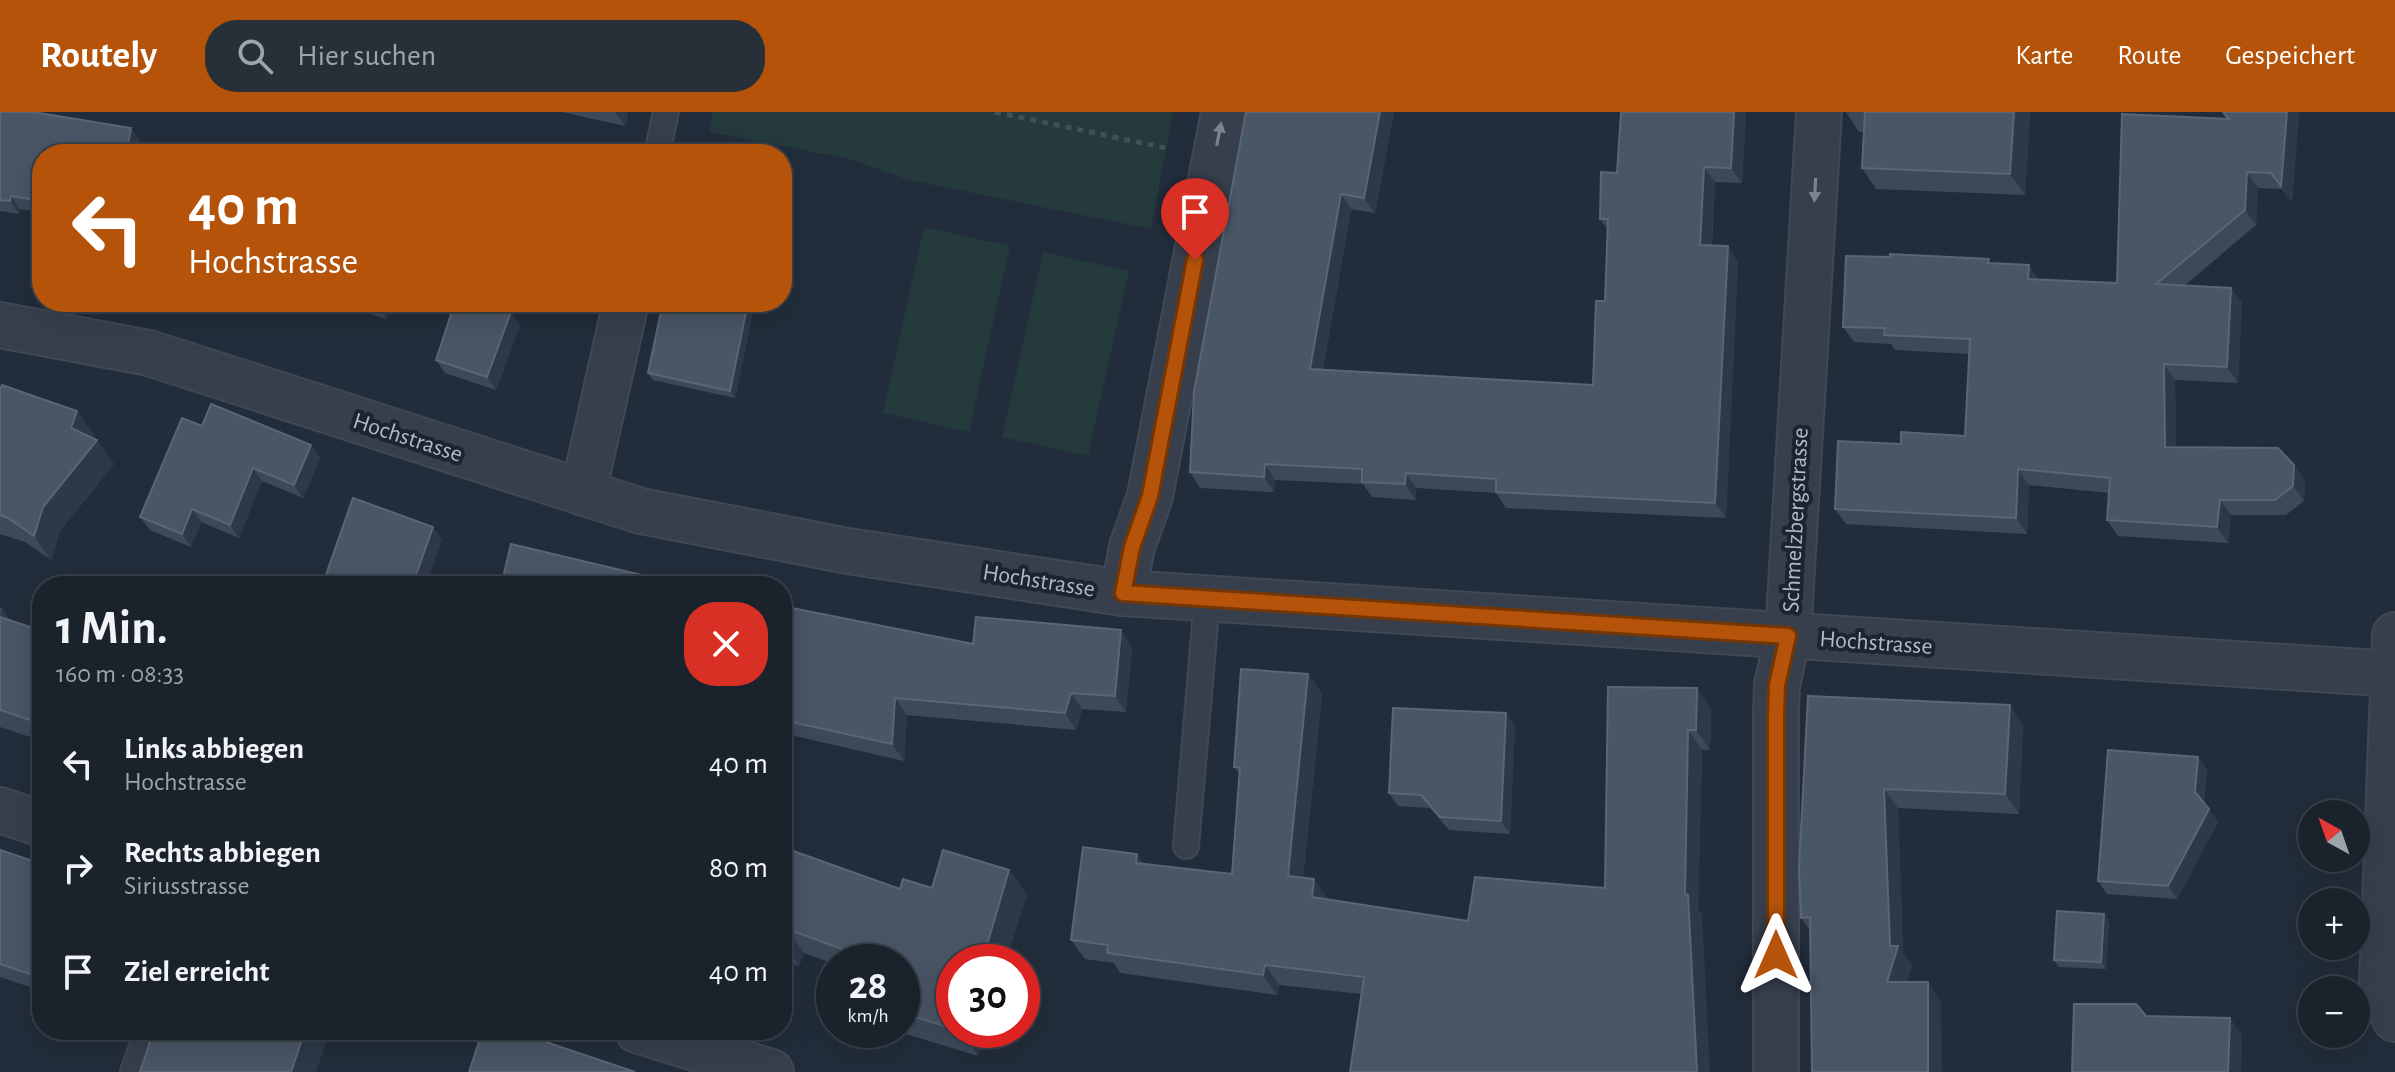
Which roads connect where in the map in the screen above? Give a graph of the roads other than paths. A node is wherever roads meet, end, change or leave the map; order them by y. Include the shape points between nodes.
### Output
1 (666, 112) edge
2 (1224, 112) edge
3 (1819, 112) edge
4 (659, 144) edge
5 (624, 312) edge
6 (0, 325) edge
7 (583, 493) junction
8 (1123, 593) junction
9 (1207, 600) junction
10 (1788, 636) junction
11 (2394, 661) edge
12 (0, 810) edge
13 (32, 821) edge
14 (1186, 846) dead end
15 (2395, 1019) edge
16 (144, 1040) edge
17 (669, 1040) edge
18 (133, 1072) edge
19 (771, 1072) edge
20 (1776, 1072) edge

1 - 4 lane
8 -> 2 street via 1150,496
3 -> 10 street, Schmelzbergstrasse
5 - 7 street
6 - 7 street, Hochstrasse via 149,353
7 - 8 street, Hochstrasse via 641,511 848,551
8 - 9 street, Hochstrasse
9 - 10 street, Hochstrasse
9 - 14 lane
10 - 11 street, Hochstrasse
10 - 20 street, Schmelzbergstrasse via 1776,714
11 - 15 street via 2382,984
12 - 13 street
16 - 18 lane
17 - 19 street

